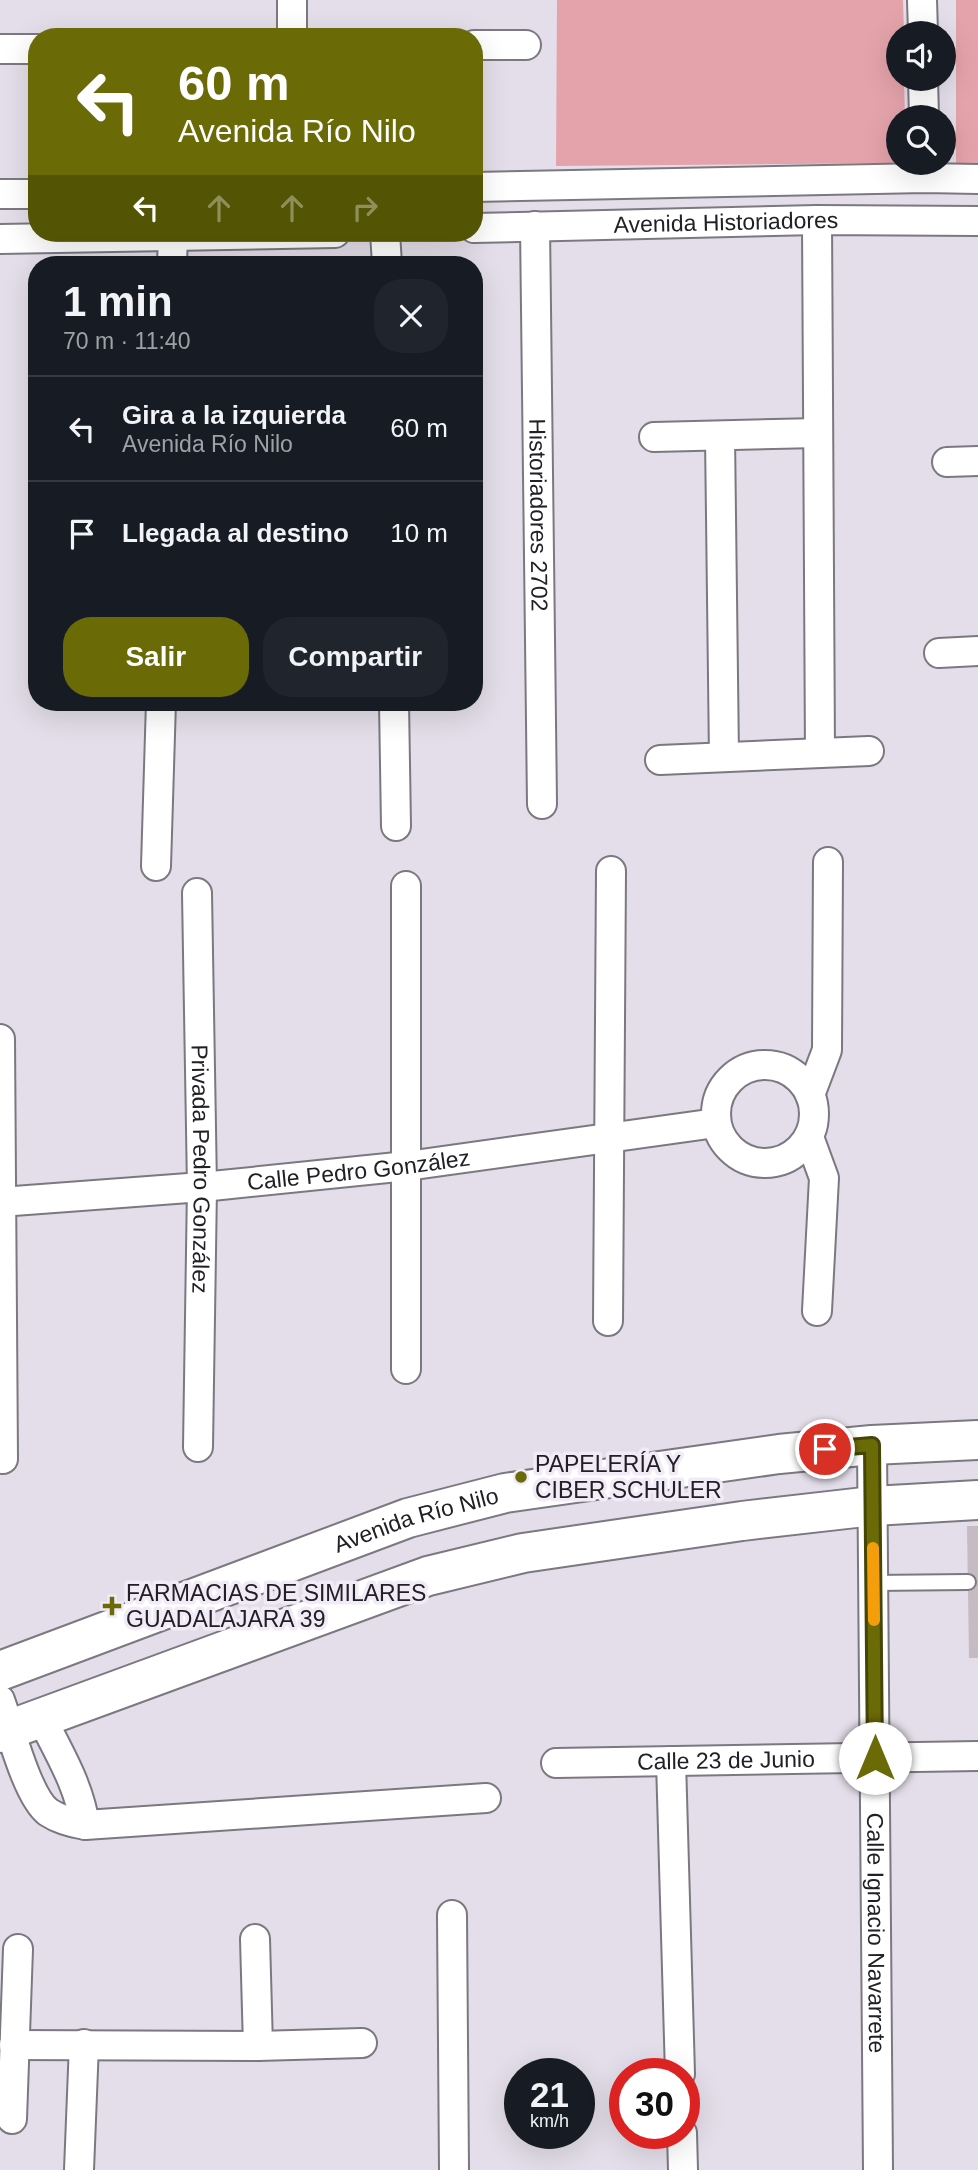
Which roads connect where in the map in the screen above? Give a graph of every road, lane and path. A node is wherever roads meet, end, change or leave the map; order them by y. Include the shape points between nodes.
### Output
1 (292, 0) edge
2 (922, 0) edge
3 (923, 21) edge
4 (292, 28) edge
5 (483, 45) edge
6 (526, 45) dead end
7 (0, 49) edge
8 (28, 49) edge
9 (886, 171) edge
10 (924, 175) edge
11 (954, 175) edge
12 (978, 179) edge
13 (483, 187) edge
14 (0, 194) edge
15 (28, 194) edge
16 (817, 220) junction
17 (925, 220) junction
18 (978, 220) edge
19 (535, 226) junction
20 (483, 228) edge
21 (0, 239) edge
22 (28, 239) edge
23 (818, 433) junction
24 (720, 436) junction
25 (654, 437) dead end
26 (947, 461) dead end
27 (978, 461) edge
28 (978, 651) edge
29 (939, 653) dead end
30 (161, 711) edge
31 (394, 711) edge
32 (869, 751) dead end
33 (820, 753) junction
34 (724, 757) junction
35 (660, 760) dead end
36 (542, 804) dead end
37 (396, 826) dead end
38 (828, 862) dead end
39 (156, 866) dead end
40 (611, 871) dead end
41 (406, 886) dead end
42 (197, 893) dead end
43 (0, 1039) edge
44 (810, 1096) junction
45 (716, 1124) junction
46 (809, 1137) junction
47 (610, 1138) junction
48 (407, 1166) junction
49 (202, 1187) junction
50 (1, 1202) edge
51 (817, 1311) dead end
52 (608, 1321) dead end
53 (406, 1369) dead end
54 (978, 1440) edge
55 (872, 1445) junction
56 (198, 1447) dead end
57 (3, 1460) dead end
58 (978, 1500) edge
59 (873, 1506) junction
60 (968, 1582) dead end
61 (873, 1583) junction
62 (0, 1671) edge
63 (13, 1720) edge
64 (978, 1755) edge
65 (875, 1758) junction
66 (671, 1761) junction
67 (556, 1763) dead end
68 (486, 1798) dead end
69 (85, 1825) junction
70 (452, 1916) dead end
71 (255, 1939) dead end
72 (18, 1949) dead end
73 (362, 2043) dead end
74 (84, 2044) junction
75 (14, 2045) junction
76 (258, 2046) junction
77 (680, 2058) edge
78 (12, 2119) dead end
79 (682, 2149) edge
80 (79, 2170) edge
81 (454, 2170) edge
82 (683, 2170) edge
83 (878, 2170) edge

1 - 4 street
2 - 3 street
5 - 6 street
7 - 8 street
9 - 13 street, Avenida Historiadores
10 - 17 street
11 - 12 street, Avenida Historiadores
14 - 15 street
16 - 17 street, Avenida Historiadores
16 - 19 street, Avenida Historiadores
16 - 23 street
17 - 18 street, Avenida Historiadores
19 - 20 street, Avenida Historiadores
19 - 36 street, Historiadores 2702
21 - 22 street
23 - 24 street
23 - 33 street
24 - 25 street
24 - 34 street
26 - 27 street
28 - 29 street
30 - 39 street
31 - 37 street
32 - 33 street
33 - 34 street
34 - 35 street
38 - 44 street via 827,1050
40 - 47 street
41 - 48 street
42 - 49 street, Privada Pedro González
43 - 50 street
44 - 45 street via 796,1077 775,1066 751,1067 730,1079 717,1099
44 - 46 street via 814,1117
45 - 46 street via 726,1145 745,1160 769,1164 792,1155
45 - 47 street, Calle Pedro González
46 - 51 street via 824,1178
47 - 48 street, Calle Pedro González
47 - 52 street
48 - 49 street, Calle Pedro González
48 - 53 street
49 - 50 street, Calle Pedro González
49 - 56 street, Privada Pedro González
50 - 57 street
54 - 55 main road, Avenida Río Nilo
55 - 59 street, Calle Ignacio Navarrete
55 - 62 main road, Avenida Río Nilo via 493,1496 408,1518
58 - 59 main road
59 - 61 street, Calle Ignacio Navarrete
59 - 63 main road via 523,1553 428,1576
60 - 61 lane
61 - 65 street, Calle Ignacio Navarrete
63 - 69 street via 75,1783
63 - 69 street via 34,1796 47,1811
64 - 65 street, Calle 23 de Junio
65 - 66 street, Calle 23 de Junio
65 - 83 street, Calle Ignacio Navarrete
66 - 67 street, Calle 23 de Junio
66 - 77 street
68 - 69 street
70 - 81 street
71 - 76 street
72 - 75 street
73 - 76 street
74 - 75 street
74 - 76 street
74 - 80 street
75 - 78 street
79 - 82 street

